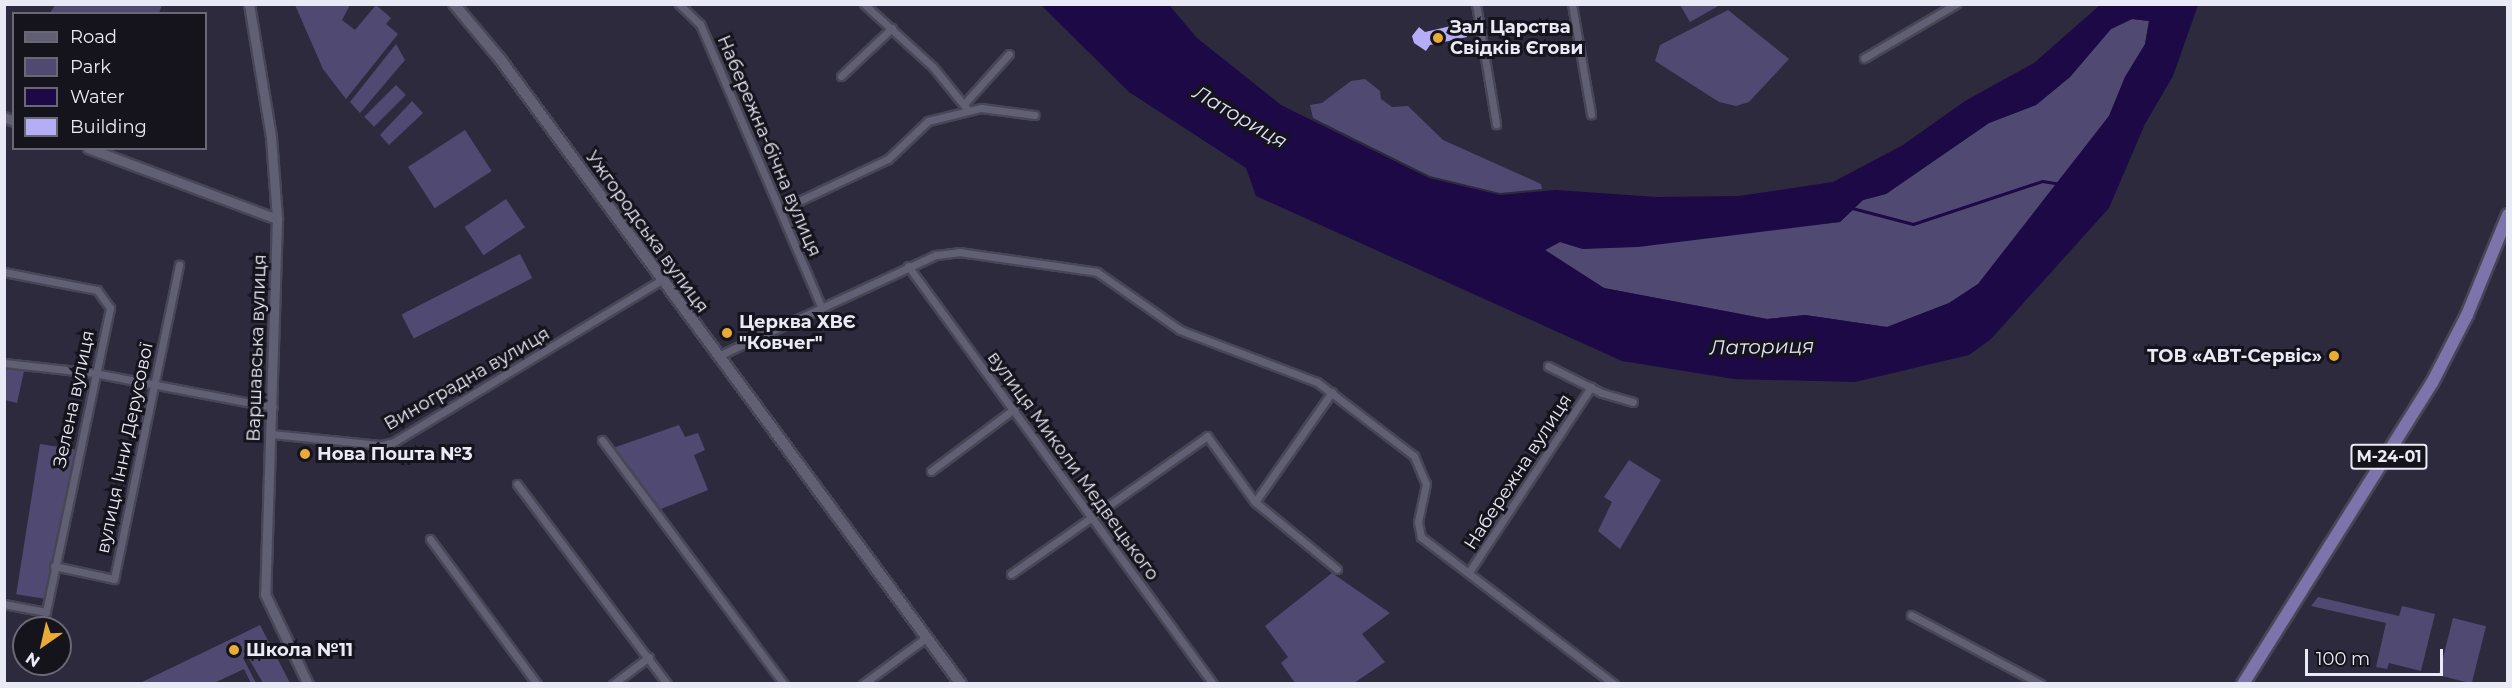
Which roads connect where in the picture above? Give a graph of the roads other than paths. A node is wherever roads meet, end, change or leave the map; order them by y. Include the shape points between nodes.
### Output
1 (249, 4) edge
2 (454, 4) edge
3 (679, 4) edge
4 (864, 4) edge
5 (1476, 4) edge
6 (1572, 4) edge
7 (1956, 4) edge
8 (892, 28) junction
9 (1009, 54) dead end
10 (1864, 58) dead end
11 (841, 76) dead end
12 (966, 107) junction
13 (1591, 114) dead end
14 (1035, 115) dead end
15 (1496, 124) dead end
16 (93, 150) edge
17 (780, 210) junction
18 (2508, 215) edge
19 (277, 219) junction
20 (178, 265) dead end
21 (908, 267) junction
22 (4, 272) edge
23 (662, 280) junction
24 (821, 306) junction
25 (718, 356) junction
26 (4, 363) edge
27 (1548, 366) dead end
28 (94, 373) junction
29 (154, 383) junction
30 (1591, 387) junction
31 (1332, 392) junction
32 (1633, 402) dead end
33 (273, 407) junction
34 (1014, 409) junction
35 (271, 434) junction
36 (602, 440) dead end
37 (931, 471) dead end
38 (517, 484) dead end
39 (1255, 502) junction
40 (1090, 515) junction
41 (430, 538) dead end
42 (54, 566) junction
43 (1337, 569) dead end
44 (1470, 572) junction
45 (1011, 574) dead end
46 (4, 604) edge
47 (1911, 615) dead end
48 (927, 637) junction
49 (649, 657) junction
50 (308, 684) edge
51 (537, 684) edge
52 (614, 684) edge
53 (668, 684) edge
54 (784, 684) edge
55 (863, 684) edge
56 (961, 684) edge
57 (1213, 684) edge
58 (1614, 684) edge
59 (2041, 684) edge
60 (2243, 684) edge

1 - 19 street, Варшавська вулиця via 271,136
2 - 23 main road, Ужгородська вулиця via 500,59
3 - 17 street, Набережна-бічна вулиця via 700,24
4 - 8 street
5 - 15 street
6 - 13 street
7 - 10 street
8 - 11 street
8 - 12 street
9 - 12 street
12 - 14 street
12 - 17 street via 928,121 888,159
16 - 19 street
17 - 24 street, Набережна-бічна вулиця
18 - 60 highway, М-24-01 via 2467,315 2432,383
19 - 33 street, Варшавська вулиця
20 - 29 street, вулиця Інни Дерусової
21 - 24 street, Набережна вулиця
21 - 31 street, Набережна вулиця via 936,255 959,252 1097,272 1180,330 1304,375
21 - 34 street, вулиця Миколи Медвецького
22 - 28 street, Зелена вулиця via 105,294 110,308
23 - 25 main road, Ужгородська вулиця
23 - 35 street, Виноградна вулиця via 394,442 382,445
24 - 25 street, Набережна вулиця
25 - 48 main road, Ужгородська вулиця
26 - 28 street
27 - 30 street, Набережна вулиця
28 - 29 street
28 - 42 street, Зелена вулиця
29 - 33 street
29 - 42 street, вулиця Інни Дерусової via 114,579
30 - 32 street, Набережна вулиця
30 - 44 street, Набережна вулиця
31 - 39 street
31 - 44 street, Набережна вулиця via 1414,456 1426,484 1418,522 1421,537
33 - 35 street, Варшавська вулиця
34 - 37 street
34 - 40 street, вулиця Миколи Медвецького
35 - 50 street, Варшавська вулиця via 265,594
36 - 54 street
38 - 49 street
39 - 40 street via 1206,436
39 - 43 street
40 - 45 street
40 - 57 street, вулиця Миколи Медвецького
41 - 51 street
42 - 46 street, Зелена вулиця via 45,612
44 - 58 street, Набережна вулиця
47 - 59 street
48 - 55 street
48 - 56 main road, Ужгородська вулиця
49 - 52 street
49 - 53 street

